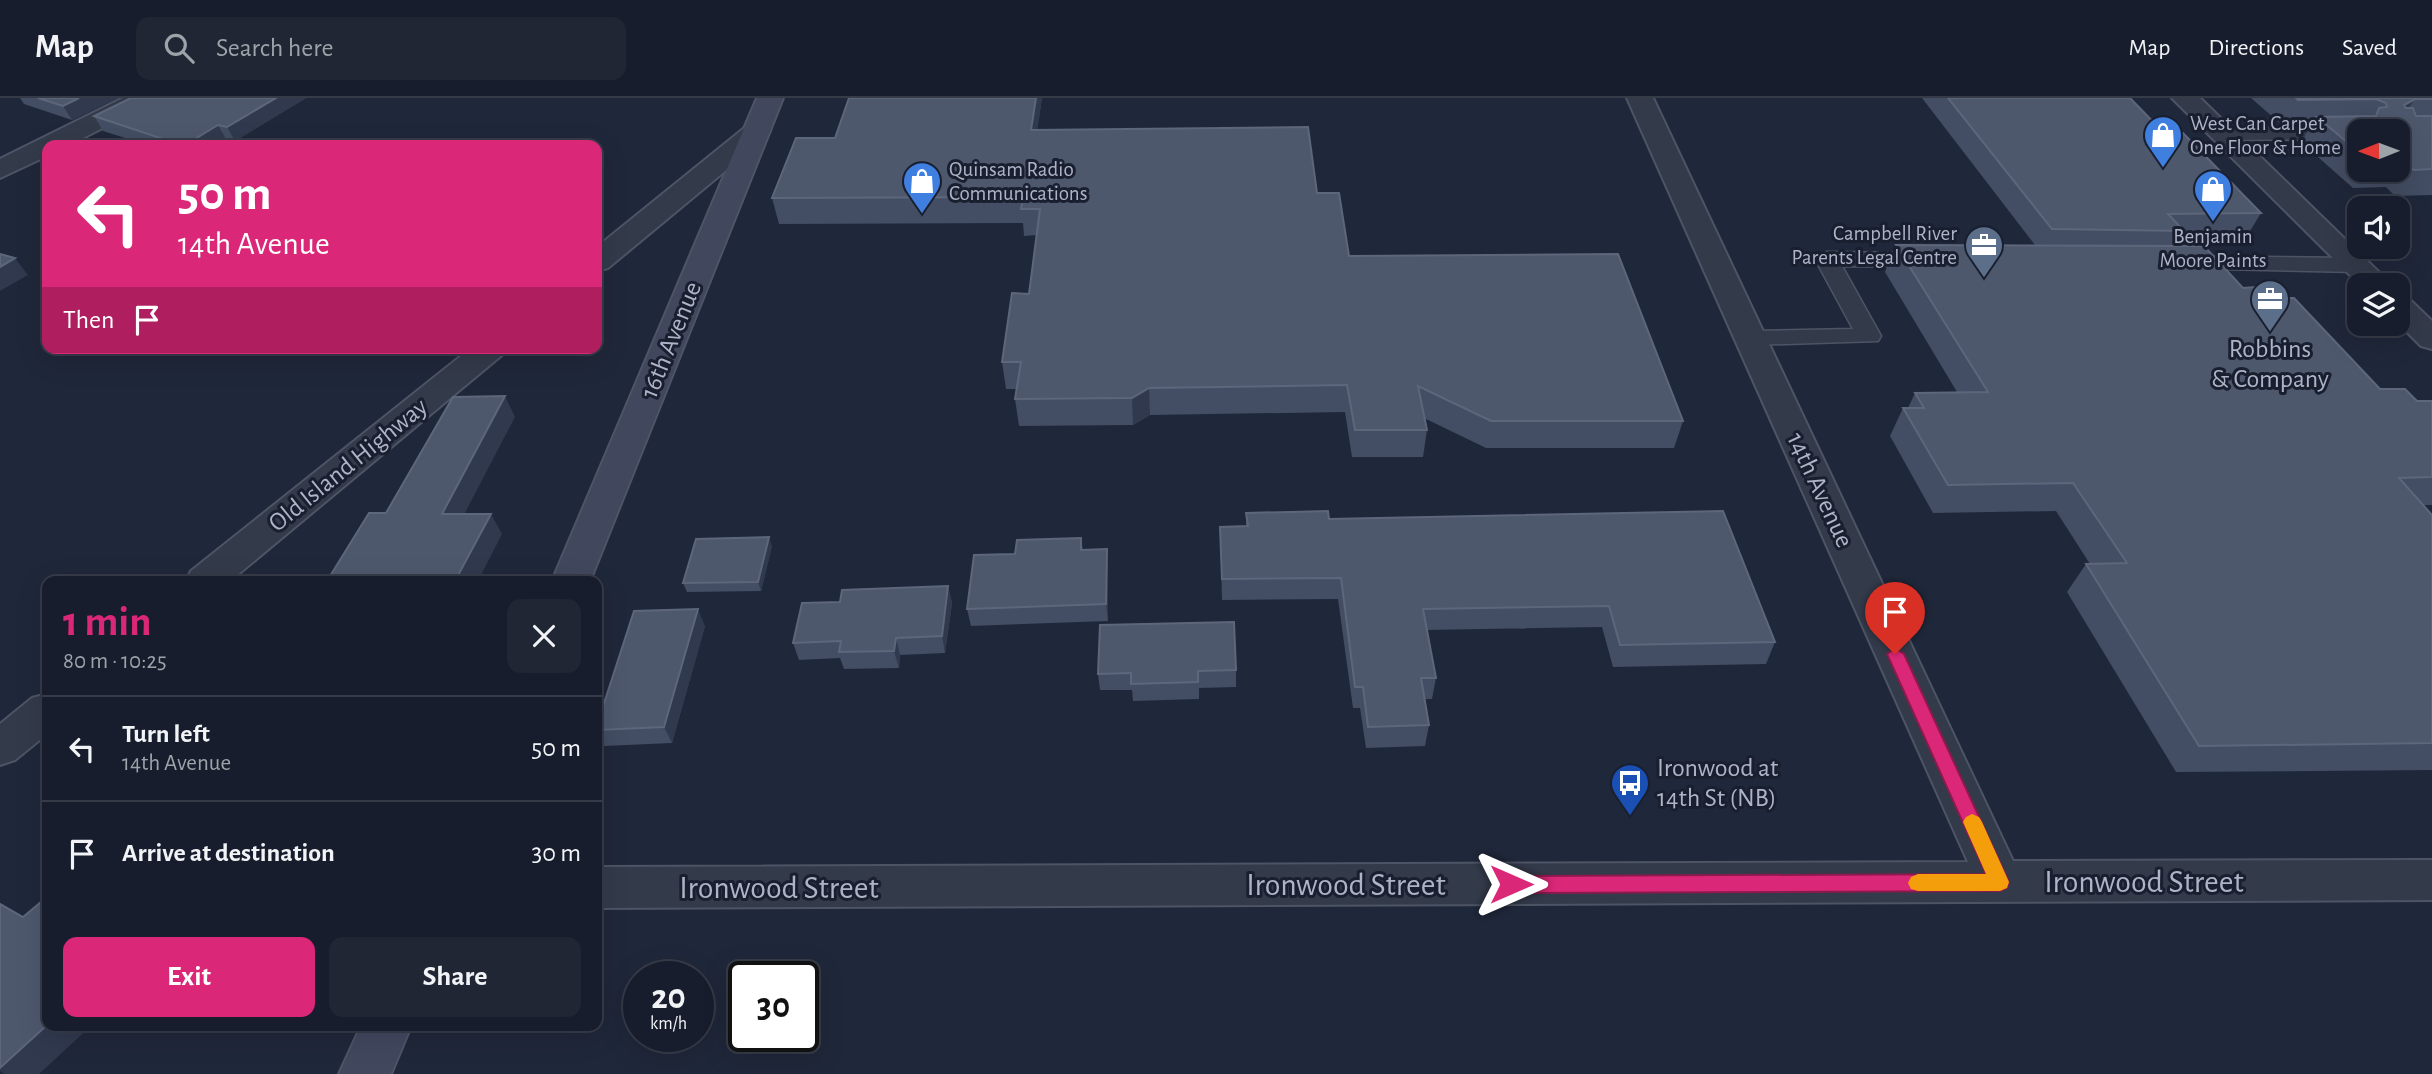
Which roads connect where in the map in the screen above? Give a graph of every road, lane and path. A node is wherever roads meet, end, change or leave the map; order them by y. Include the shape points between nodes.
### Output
1 (143, 98) edge
2 (770, 98) edge
3 (1640, 98) edge
4 (2185, 98) edge
5 (757, 131) junction
6 (2347, 133) edge
7 (2222, 134) junction
8 (60, 140) edge
9 (42, 149) edge
10 (4, 165) edge
11 (602, 258) edge
12 (1957, 260) edge
13 (2162, 263) edge
14 (2356, 265) junction
15 (2364, 273) edge
16 (2410, 318) edge
17 (1750, 338) junction
18 (2432, 340) edge
19 (484, 354) edge
20 (211, 576) edge
21 (573, 576) edge
22 (42, 714) edge
23 (0, 748) edge
24 (2432, 880) edge
25 (2000, 882) junction
26 (602, 888) edge
27 (384, 1031) edge
28 (365, 1074) edge

1 - 8 street
2 - 5 street, 16th Avenue
3 - 17 street, 14th Avenue
4 - 7 street
5 - 11 street
5 - 21 street, 16th Avenue
6 - 7 lane
7 - 14 street
9 - 10 street
12 - 17 lane via 1827,259 1869,336
13 - 14 lane
14 - 15 street
16 - 18 street
17 - 25 street, 14th Avenue
19 - 20 street, Old Island Highway
22 - 23 street
24 - 25 street, Ironwood Street
25 - 26 street, Ironwood Street
27 - 28 street

